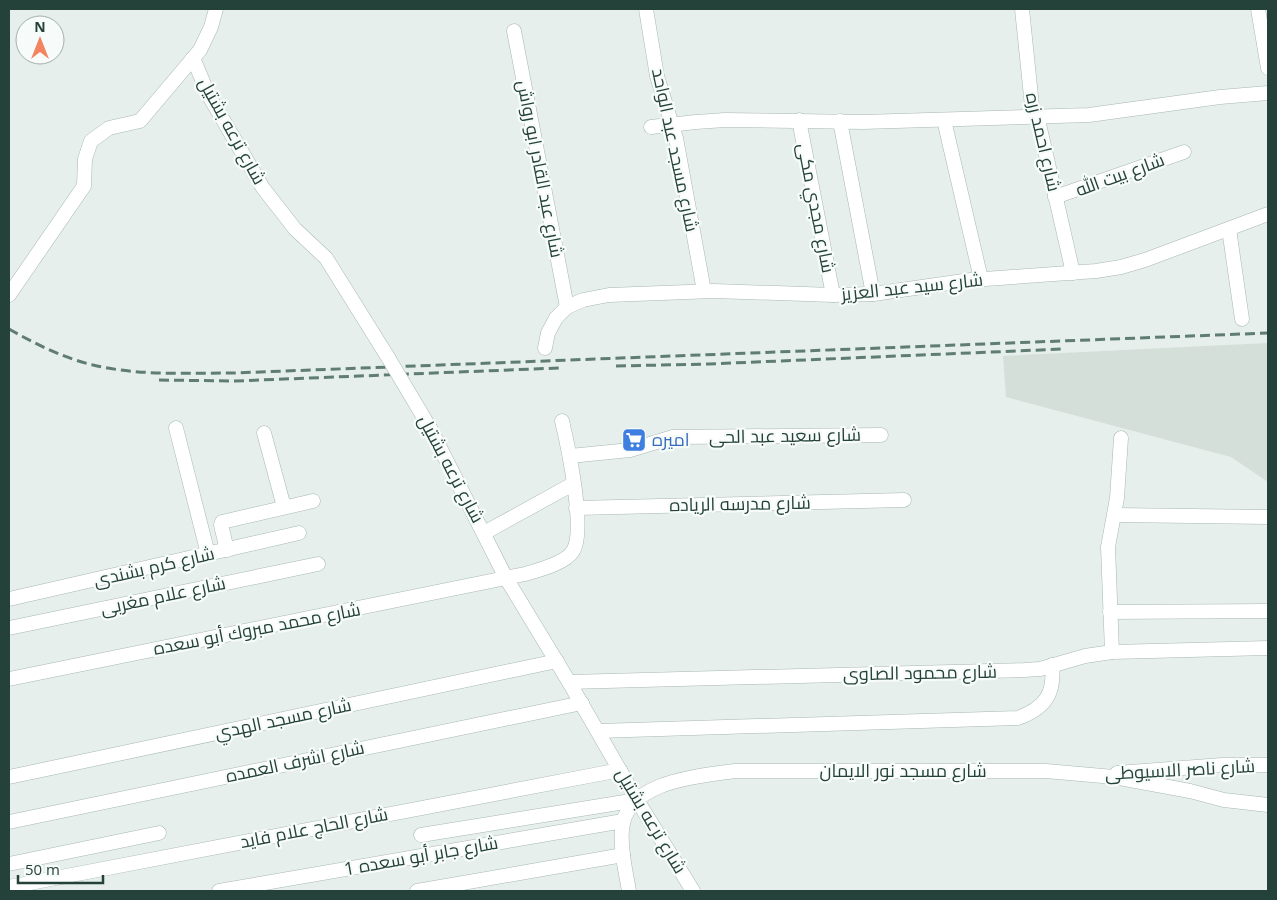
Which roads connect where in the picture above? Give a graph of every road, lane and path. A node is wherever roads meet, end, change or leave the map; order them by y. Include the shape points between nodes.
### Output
1 (216, 9) edge
2 (646, 9) edge
3 (1022, 9) edge
4 (1258, 9) edge
5 (514, 31) dead end
6 (193, 58) junction
7 (1268, 68) edge
8 (1268, 93) edge
9 (1035, 116) junction
10 (799, 120) junction
11 (944, 120) junction
12 (840, 122) junction
13 (672, 125) junction
14 (651, 127) dead end
15 (1184, 152) dead end
16 (1055, 198) junction
17 (1268, 214) edge
18 (1229, 229) junction
19 (1073, 273) junction
20 (981, 279) junction
21 (704, 291) junction
22 (874, 294) junction
23 (9, 295) edge
24 (833, 295) junction
25 (567, 307) junction
26 (1242, 319) dead end
27 (545, 348) dead end
28 (562, 421) dead end
29 (176, 428) dead end
30 (264, 433) dead end
31 (881, 435) dead end
32 (1121, 438) dead end
33 (570, 456) junction
34 (573, 484) junction
35 (904, 500) dead end
36 (313, 501) dead end
37 (284, 507) junction
38 (576, 508) junction
39 (1115, 515) junction
40 (1268, 517) edge
41 (299, 533) dead end
42 (484, 533) junction
43 (227, 550) junction
44 (208, 554) junction
45 (318, 564) dead end
46 (506, 578) junction
47 (9, 599) edge
48 (1268, 611) edge
49 (1110, 612) junction
50 (9, 628) edge
51 (1268, 648) edge
52 (1112, 652) junction
53 (557, 661) junction
54 (1052, 665) junction
55 (9, 679) edge
56 (570, 682) junction
57 (582, 703) junction
58 (598, 731) junction
59 (1268, 765) edge
60 (620, 770) junction
61 (1092, 774) junction
62 (9, 777) edge
63 (637, 800) junction
64 (1268, 805) edge
65 (623, 821) junction
66 (9, 822) edge
67 (158, 833) dead end
68 (421, 835) dead end
69 (623, 854) junction
70 (9, 864) edge
71 (9, 887) edge
72 (219, 891) edge
73 (417, 891) edge
74 (629, 891) edge
75 (693, 891) edge

1 - 6 street via 206,39
2 - 13 street, شارع مسجد عبد الواحد via 658,76
3 - 9 street, شارع احمد زره
4 - 7 street
5 - 25 street, شارع عبد القادر ابو رواش
6 - 23 street via 140,121 108,128 91,142 85,159 84,186
6 - 42 street, شارع ترعه بشتيل, bridge via 209,96 263,188 295,228 326,258 389,359 430,428
8 - 9 street via 1104,114
9 - 11 street
9 - 16 street, شارع احمد زره
10 - 12 street
10 - 13 street via 725,120
10 - 24 street, شارع مجدي مكى
11 - 12 street
11 - 20 street
12 - 22 street
13 - 14 street
13 - 21 street, شارع مسجد عبد الواحد
15 - 16 street, شارع بيت الله
16 - 19 street, شارع احمد زره
17 - 18 street, شارع سيد عبد العزيز
18 - 19 street, شارع سيد عبد العزيز via 1121,267
18 - 26 street
19 - 20 street, شارع سيد عبد العزيز
20 - 22 street, شارع سيد عبد العزيز
21 - 24 street, شارع سيد عبد العزيز
21 - 25 street, شارع سيد عبد العزيز via 609,295
22 - 24 street, شارع سيد عبد العزيز
25 - 27 street via 556,318
28 - 33 street
29 - 44 street
30 - 37 street
31 - 33 street, شارع سعيد عبد الحى via 673,437 630,450
32 - 39 street
33 - 34 street
34 - 38 street
34 - 42 street
35 - 38 street, شارع مدرسه الرياده
36 - 37 street
37 - 43 street via 221,523
38 - 46 street via 577,541 567,558
39 - 40 street
39 - 49 street via 1108,546
41 - 43 street, شارع كرم بشندى
42 - 46 street, شارع ترعه بشتيل
43 - 44 street, شارع كرم بشندى
44 - 47 street, شارع كرم بشندى
45 - 50 street, شارع علام مغربى
46 - 53 street, شارع ترعه بشتيل
46 - 55 street, شارع محمد مبروك أبو سعده
48 - 49 street
49 - 52 street
51 - 52 street, شارع محمود الصاوى
52 - 54 street, شارع محمود الصاوى
53 - 56 street, شارع ترعه بشتيل
53 - 62 street, شارع مسجد الهدي
54 - 56 street, شارع محمود الصاوى via 1024,670
54 - 58 street via 1050,693 1031,713 1018,718
56 - 57 street, شارع ترعه بشتيل
57 - 58 street, شارع ترعه بشتيل
57 - 66 street, شارع اشرف العمده
58 - 60 street, شارع ترعه بشتيل
59 - 61 street, شارع ناصر الاسيوطى via 1215,765
60 - 63 street, شارع ترعه بشتيل
60 - 71 street, شارع الحاج علام فايد
61 - 63 street, شارع مسجد نور الايمان via 735,772 671,782
61 - 64 street, شارع مسجد نور الايمان via 1224,800
63 - 65 street, شارع مسجد نور الايمان
63 - 68 street
63 - 75 street, شارع ترعه بشتيل
65 - 69 street
65 - 72 street, شارع جابر أبو سعده 1
67 - 70 street
69 - 73 street
69 - 74 street

